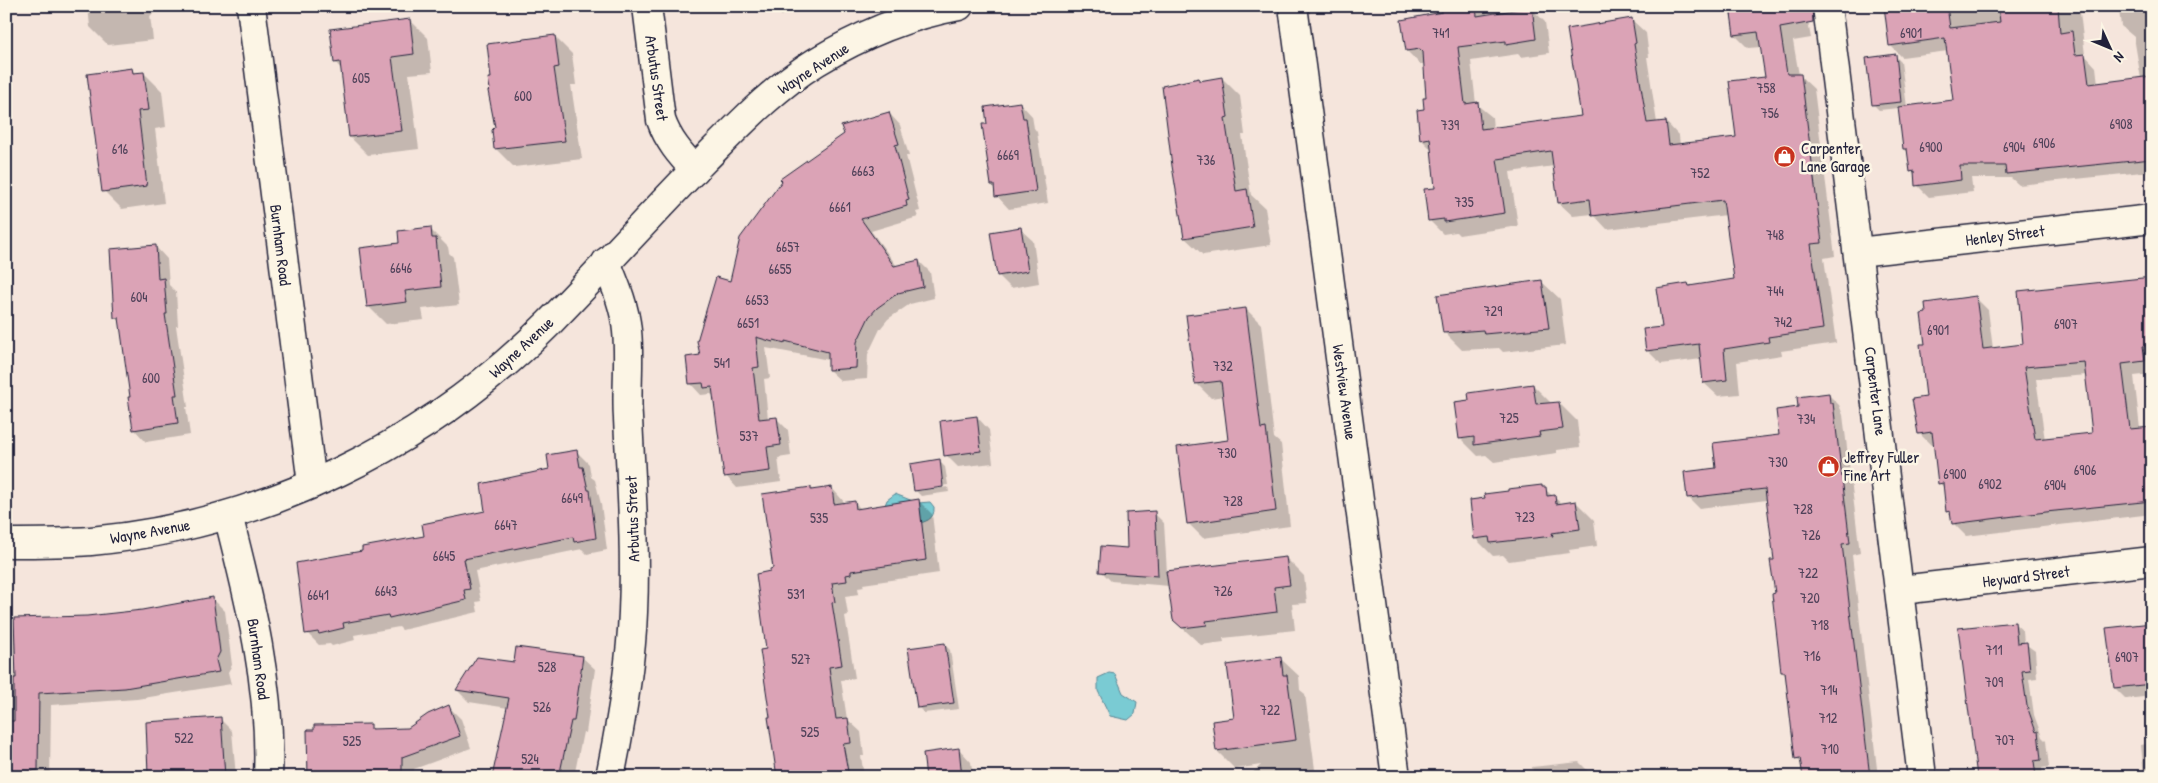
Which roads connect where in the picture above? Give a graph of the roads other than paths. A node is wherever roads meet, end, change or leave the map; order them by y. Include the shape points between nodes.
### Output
1 (251, 6) edge
2 (647, 6) edge
3 (958, 6) edge
4 (1293, 6) edge
5 (1827, 6) edge
6 (695, 170) junction
7 (2152, 218) edge
8 (1858, 252) junction
9 (606, 262) junction
10 (312, 484) junction
11 (228, 515) junction
12 (6, 542) edge
13 (2152, 561) edge
14 (1901, 590) junction
15 (268, 777) edge
16 (610, 777) edge
17 (1396, 777) edge
18 (1922, 777) edge

1 - 10 street, Burnham Road
2 - 6 street, Arbutus Street via 661,120 672,143
3 - 6 street, Wayne Avenue via 901,22 815,62 769,97
4 - 17 street, Westview Avenue
5 - 8 street, Carpenter Lane
6 - 9 street, Wayne Avenue
7 - 8 street, Henley Street
8 - 14 street, Carpenter Lane
9 - 10 street, Wayne Avenue via 549,322 476,388 399,441
9 - 16 street, Arbutus Street via 623,309 627,331 634,552 628,670
10 - 11 street, Wayne Avenue
11 - 12 street, Wayne Avenue via 92,541
11 - 15 street, Burnham Road via 265,684
13 - 14 street, Heyward Street
14 - 18 street, Carpenter Lane

